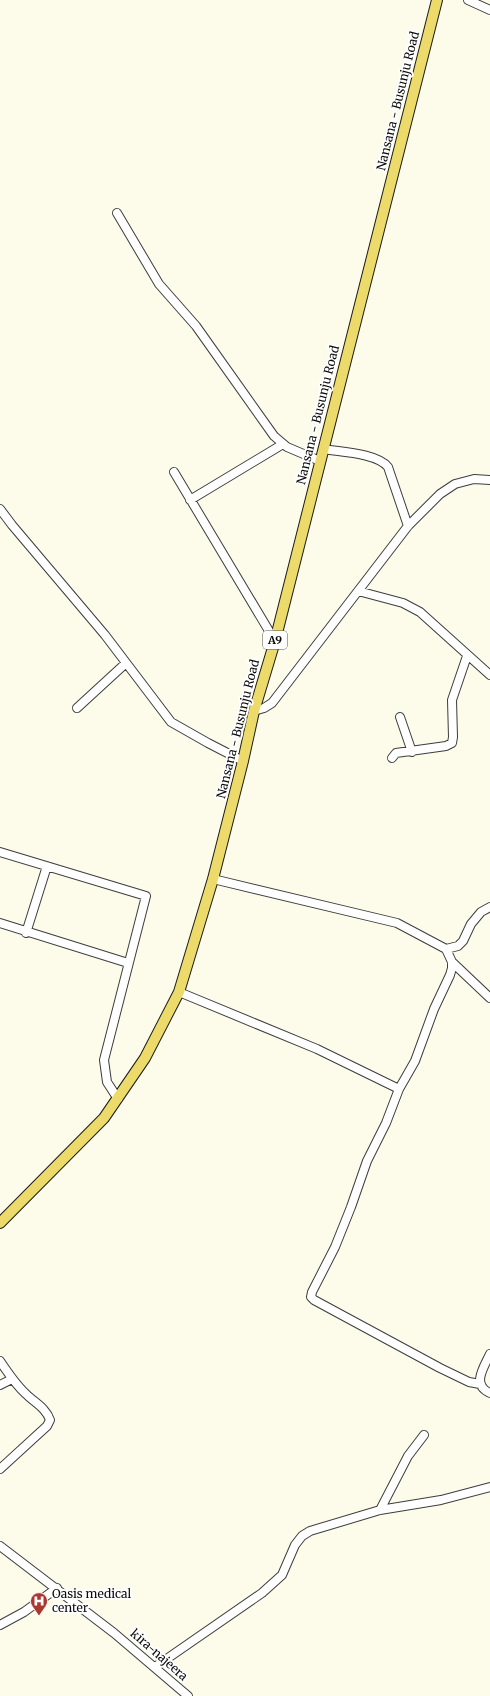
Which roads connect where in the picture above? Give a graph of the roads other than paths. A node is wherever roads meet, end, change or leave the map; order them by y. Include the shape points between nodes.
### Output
1 (437, 0) edge
2 (468, 0) edge
3 (490, 10) edge
4 (117, 213) dead end
5 (283, 444) junction
6 (323, 449) junction
7 (320, 461) junction
8 (174, 472) dead end
9 (490, 480) edge
10 (190, 500) junction
11 (0, 509) edge
12 (408, 526) junction
13 (358, 591) junction
14 (275, 641) junction
15 (467, 656) junction
16 (126, 663) junction
17 (490, 675) edge
18 (77, 708) dead end
19 (254, 711) junction
20 (400, 717) dead end
21 (412, 752) junction
22 (392, 758) dead end
23 (243, 761) junction
24 (0, 852) edge
25 (47, 866) junction
26 (213, 880) junction
27 (490, 907) edge
28 (0, 923) edge
29 (26, 932) junction
30 (446, 949) junction
31 (452, 962) junction
32 (128, 963) junction
33 (179, 992) junction
34 (490, 998) edge
35 (399, 1089) junction
36 (118, 1099) junction
37 (0, 1223) edge
38 (490, 1354) edge
39 (0, 1361) edge
40 (12, 1379) junction
41 (480, 1384) junction
42 (0, 1385) edge
43 (490, 1392) edge
44 (424, 1436) dead end
45 (0, 1469) edge
46 (490, 1487) edge
47 (380, 1510) junction
48 (0, 1546) edge
49 (57, 1588) junction
50 (0, 1625) edge
51 (155, 1667) junction
52 (188, 1696) edge

1 - 6 main road, Nansana - Busunju Road / A9
2 - 3 street
4 - 5 street via 159,284 196,326 274,436
5 - 7 street
5 - 10 street
6 - 7 main road, Nansana - Busunju Road / A9
6 - 12 street via 367,456 384,462
7 - 14 main road, Nansana - Busunju Road / A9
8 - 10 street
9 - 12 street via 474,479 455,484 440,494
10 - 14 street
11 - 16 street
12 - 13 street
13 - 15 street via 403,602 420,612
13 - 19 street via 272,703
14 - 19 main road, Nansana - Busunju Road / A9
15 - 17 street
15 - 21 street via 452,700 452,743
16 - 18 street
16 - 23 street via 171,722
19 - 23 main road, Nansana - Busunju Road / A9
20 - 21 street
21 - 22 street via 396,753
23 - 26 main road, Nansana - Busunju Road / A9
24 - 25 street
25 - 29 street
25 - 32 street via 146,896
26 - 30 street via 397,923
26 - 33 main road, Nansana - Busunju Road / A9
27 - 30 street via 481,912 471,924 458,946
28 - 29 street
29 - 32 street
30 - 31 street
31 - 34 street
31 - 35 street via 450,975 434,1009 415,1061
32 - 36 street via 104,1060 107,1082
33 - 35 street via 317,1049
33 - 36 main road, Nansana - Busunju Road / A9 via 145,1058
35 - 41 street via 366,1161 351,1207 311,1297 440,1368 469,1382
36 - 37 main road, Nansana - Busunju Road / A9 via 104,1118
38 - 41 street via 479,1377
39 - 40 street
40 - 42 street
40 - 45 street via 48,1412 50,1420 47,1426
41 - 43 street
44 - 47 street via 408,1456
46 - 47 street via 441,1500
47 - 51 street via 310,1531 302,1536 295,1545 282,1575 275,1582
48 - 49 street, kira-najeera
49 - 50 street via 24,1612
49 - 51 street, kira-najeera
51 - 52 street, kira-najeera

